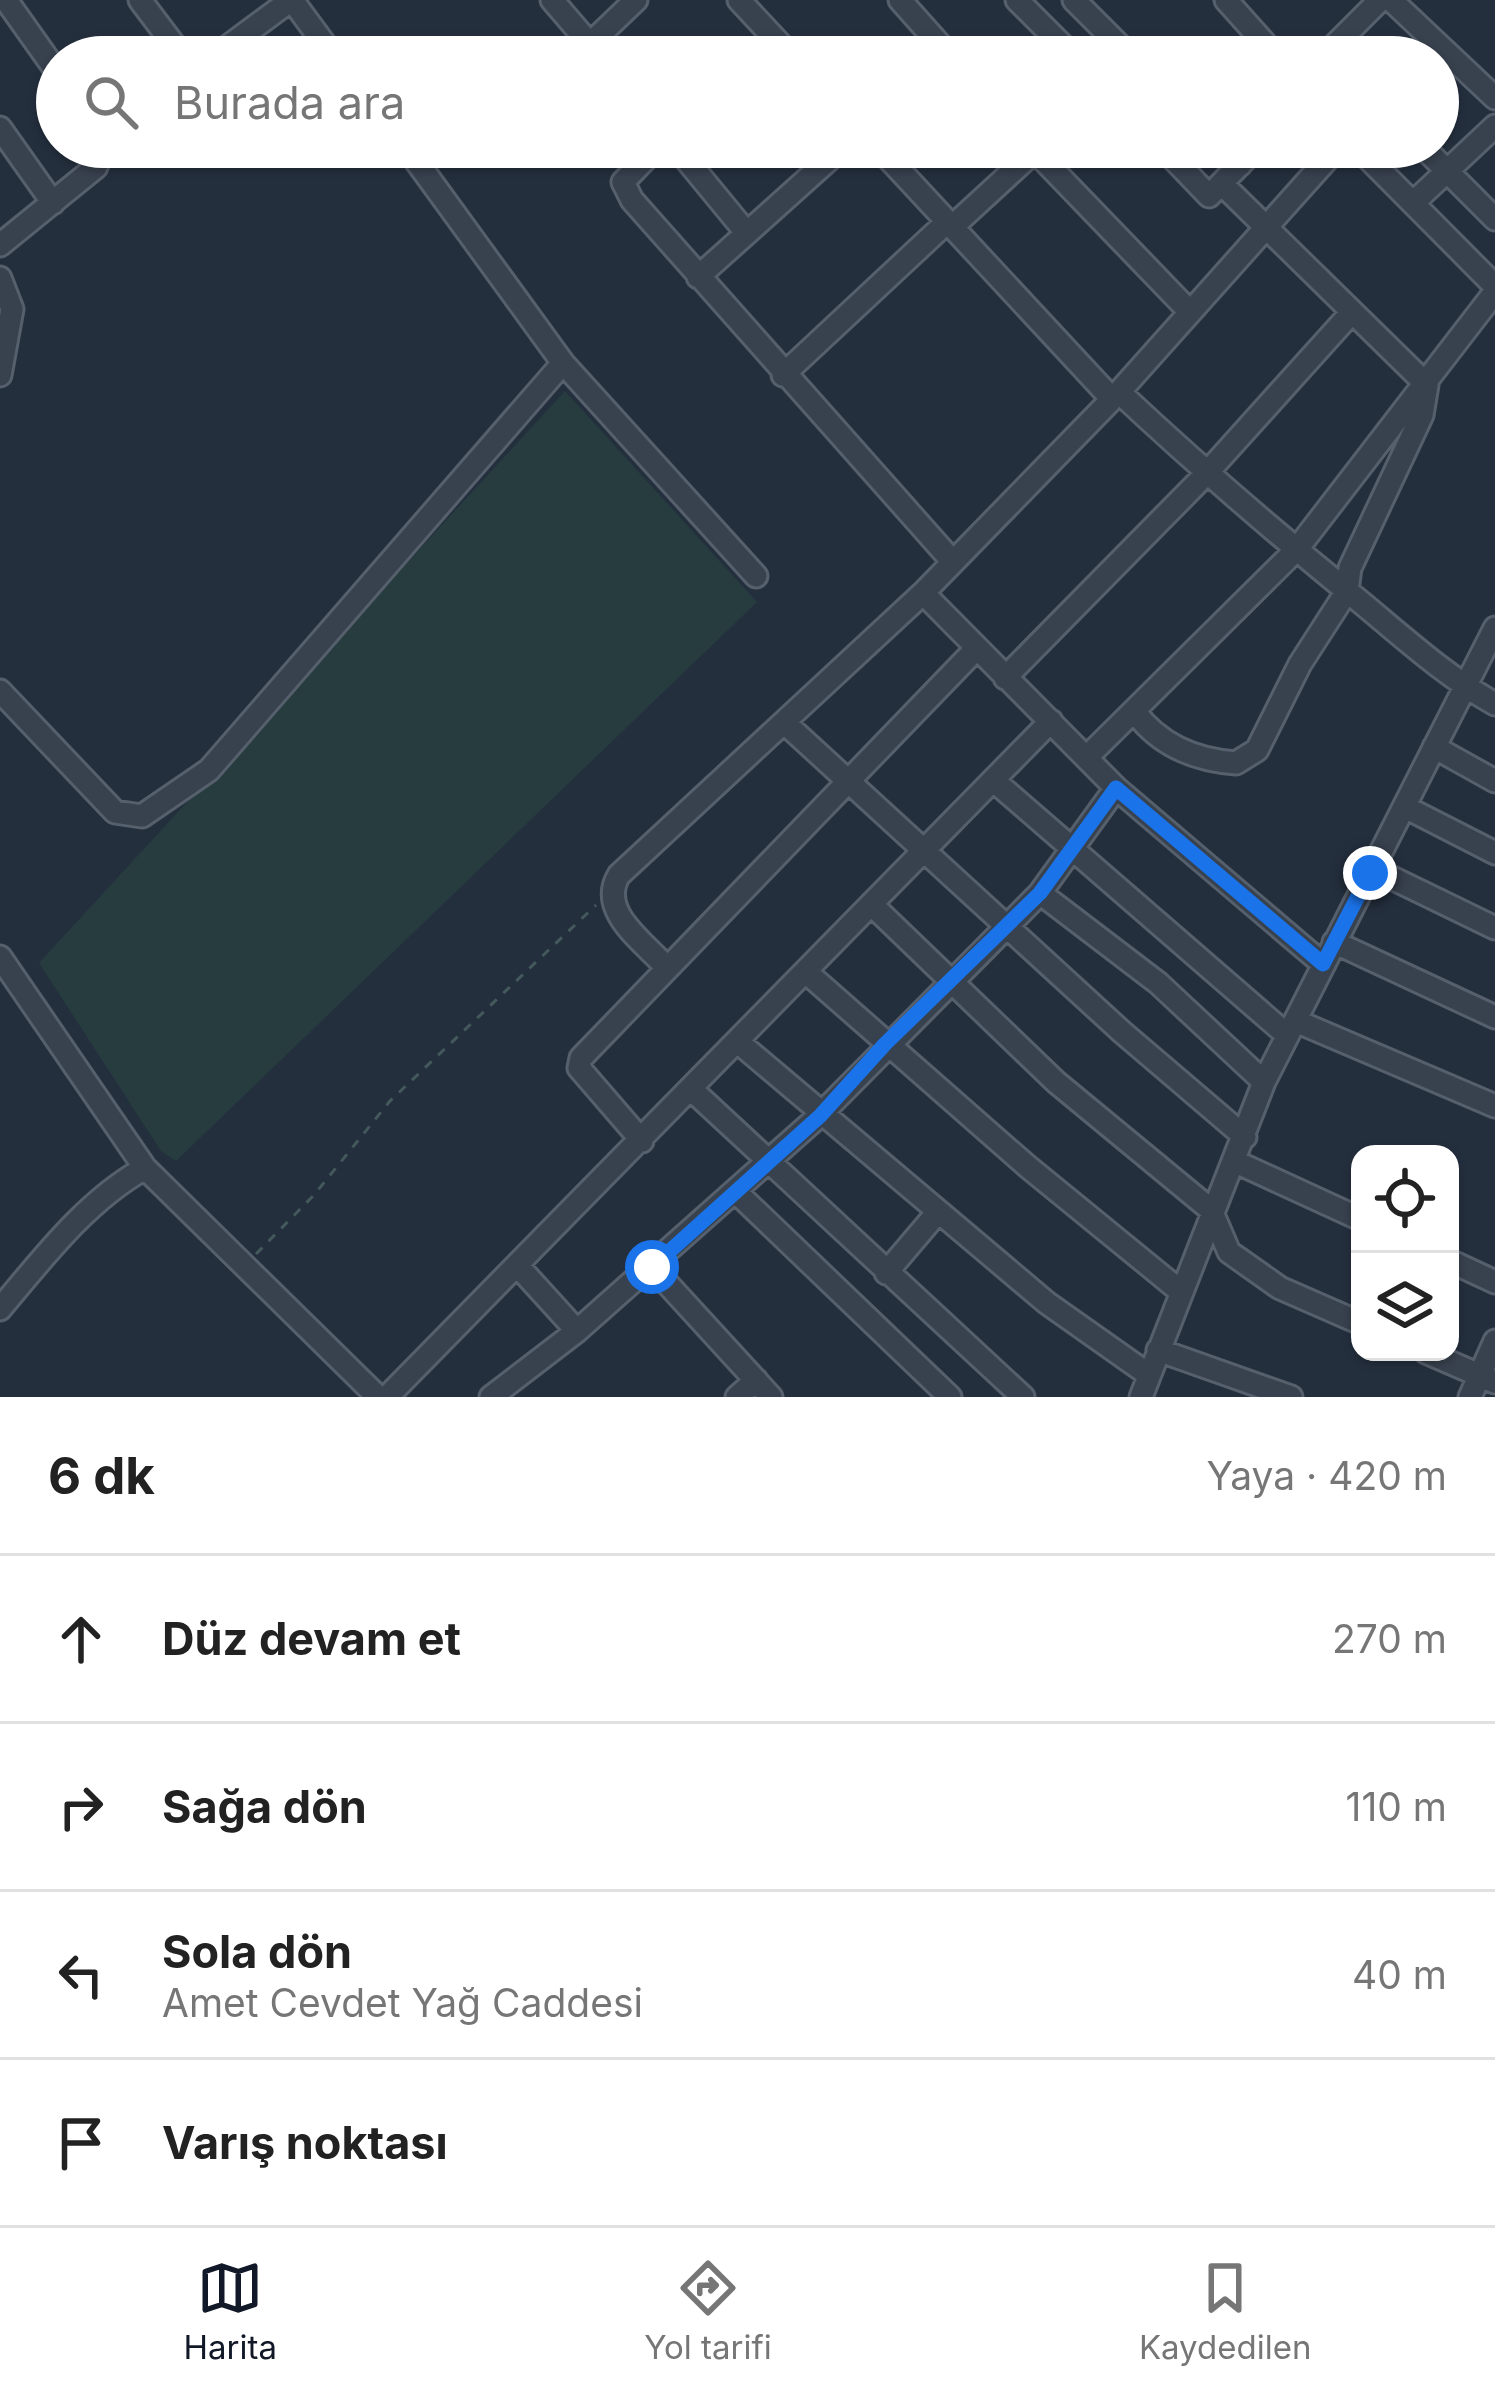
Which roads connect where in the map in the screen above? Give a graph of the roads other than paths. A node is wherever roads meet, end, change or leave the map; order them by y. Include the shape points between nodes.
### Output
1 (6, 0) edge
2 (140, 0) edge
3 (292, 0) edge
4 (552, 0) edge
5 (637, 0) edge
6 (739, 0) edge
7 (900, 0) edge
8 (1017, 0) edge
9 (1074, 0) edge
10 (1226, 0) edge
11 (1380, 0) edge
12 (1402, 4) edge
13 (167, 36) edge
14 (243, 36) edge
15 (319, 36) edge
16 (584, 36) edge
17 (607, 36) edge
18 (766, 36) edge
19 (932, 36) edge
20 (1053, 36) edge
21 (1110, 36) edge
22 (1258, 36) edge
23 (1347, 36) edge
24 (1434, 36) edge
25 (36, 42) edge
26 (1459, 62) edge
27 (1495, 65) edge
28 (1478, 81) junction
29 (1495, 98) edge
30 (1495, 126) edge
31 (0, 128) edge
32 (1459, 160) edge
33 (95, 168) edge
34 (421, 168) edge
35 (637, 168) edge
36 (693, 168) edge
37 (821, 168) edge
38 (898, 168) edge
39 (1013, 168) edge
40 (1054, 168) edge
41 (1182, 168) edge
42 (1237, 168) edge
43 (1319, 168) edge
44 (1378, 168) edge
45 (1443, 168) edge
46 (1451, 168) edge
47 (1447, 172) junction
48 (1222, 184) junction
49 (53, 202) junction
50 (1412, 203) junction
51 (1495, 219) edge
52 (950, 224) junction
53 (1266, 227) junction
54 (745, 231) junction
55 (0, 245) edge
56 (698, 277) junction
57 (1492, 277) edge
58 (0, 278) edge
59 (1352, 311) junction
60 (1190, 312) junction
61 (563, 363) junction
62 (0, 375) edge
63 (783, 375) junction
64 (1426, 385) junction
65 (1115, 396) junction
66 (1206, 474) junction
67 (1297, 550) junction
68 (953, 562) junction
69 (756, 576) dead end
70 (1347, 591) junction
71 (923, 593) junction
72 (1495, 628) edge
73 (976, 649) junction
74 (1005, 678) junction
75 (1462, 685) junction
76 (0, 692) edge
77 (1495, 704) edge
78 (1135, 712) junction
79 (1051, 721) junction
80 (787, 724) junction
81 (1434, 747) junction
82 (1088, 756) junction
83 (993, 780) junction
84 (1495, 781) edge
85 (850, 785) junction
86 (1116, 788) junction
87 (1407, 808) junction
88 (925, 849) junction
89 (1075, 852) junction
90 (1495, 853) edge
91 (1370, 873) junction
92 (1040, 893) junction
93 (871, 904) junction
94 (1007, 925) junction
95 (1495, 928) edge
96 (1334, 942) junction
97 (1323, 964) junction
98 (667, 967) junction
99 (3, 968) edge
100 (806, 972) junction
101 (951, 979) junction
102 (1495, 1017) edge
103 (1292, 1028) junction
104 (738, 1042) junction
105 (885, 1044) junction
106 (1264, 1082) junction
107 (692, 1090) junction
108 (1495, 1106) edge
109 (820, 1116) junction
110 (1245, 1137) junction
111 (642, 1141) junction
112 (770, 1160) junction
113 (1236, 1162) junction
114 (145, 1168) junction
115 (736, 1192) junction
116 (1211, 1210) junction
117 (937, 1213) junction
118 (1351, 1215) edge
119 (517, 1265) junction
120 (1459, 1265) edge
121 (652, 1267) junction
122 (886, 1273) junction
123 (1495, 1282) edge
124 (1180, 1291) junction
125 (0, 1309) edge
126 (1351, 1319) edge
127 (577, 1331) junction
128 (1495, 1342) edge
129 (1158, 1350) junction
130 (1441, 1361) edge
131 (1481, 1385) edge
132 (1146, 1386) edge
133 (763, 1389) edge
134 (378, 1397) edge
135 (387, 1397) edge
136 (491, 1397) edge
137 (737, 1397) edge
138 (950, 1397) edge
139 (1022, 1397) edge
140 (1291, 1397) edge

1 - 25 street
2 - 13 street
3 - 14 street
3 - 15 street
4 - 16 street
5 - 17 street
6 - 18 street
7 - 19 street
8 - 20 street
9 - 21 street
10 - 22 street
11 - 23 street
12 - 24 street
26 - 28 street
27 - 28 street
28 - 29 street
30 - 32 street
31 - 49 street
33 - 49 street
34 - 61 street
35 - 56 street via 623,182
36 - 54 street
37 - 54 street
38 - 52 street
39 - 52 street
40 - 60 street
41 - 48 street via 1208,196
42 - 48 street
43 - 53 street
44 - 50 street
45 - 47 street
46 - 47 street
47 - 50 street
47 - 51 street
48 - 53 street
49 - 55 street
50 - 57 street
52 - 63 street
52 - 65 street
53 - 59 street
53 - 60 street
54 - 56 street
56 - 63 street
57 - 64 street
58 - 62 street via 12,309
59 - 64 street
59 - 66 street
60 - 65 street
61 - 69 street
61 - 76 street via 209,770 142,816 115,812
63 - 68 street
64 - 67 street
64 - 70 street via 1422,415 1350,568
65 - 66 street
65 - 68 street
66 - 67 street
66 - 74 street
67 - 70 street
67 - 78 street
68 - 71 street
70 - 75 street
70 - 78 street via 1247,760 1183,752
71 - 73 street
71 - 80 street
72 - 75 street
73 - 74 street
73 - 85 street
74 - 79 street
75 - 77 street
75 - 81 street
78 - 82 street
79 - 82 street
79 - 83 street
80 - 85 street
80 - 98 street via 619,875 611,894 619,915
81 - 84 street
81 - 87 street
82 - 86 street
83 - 88 street
83 - 89 street
85 - 88 street
85 - 98 street
86 - 89 street
86 - 97 street
87 - 90 street
87 - 91 street
88 - 93 street
88 - 94 street
89 - 92 street
89 - 103 street
91 - 95 street
91 - 96 street
92 - 94 street
92 - 106 street via 1158,983
93 - 100 street
93 - 101 street
94 - 101 street
94 - 110 street
96 - 97 street
96 - 102 street
97 - 103 street
98 - 111 street via 579,1068
99 - 114 street
100 - 104 street
100 - 105 street
101 - 105 street
101 - 116 street via 1055,1082
103 - 106 street
103 - 108 street
104 - 107 street
104 - 109 street
105 - 109 street
105 - 124 street
106 - 110 street
107 - 111 street
107 - 112 street
109 - 112 street
109 - 117 street
110 - 113 street
111 - 119 street
112 - 115 street
112 - 122 street
113 - 116 street
113 - 118 street
114 - 125 street via 58,1240
114 - 134 street
115 - 121 street
115 - 138 street
116 - 124 street
116 - 126 street via 1229,1252 1253,1271
117 - 122 street
117 - 132 street
119 - 127 street
119 - 135 street
120 - 123 street
121 - 127 street
121 - 133 street
122 - 139 street
124 - 129 street
127 - 136 street
128 - 131 street
129 - 132 street
129 - 140 street
130 - 131 street
133 - 137 street

